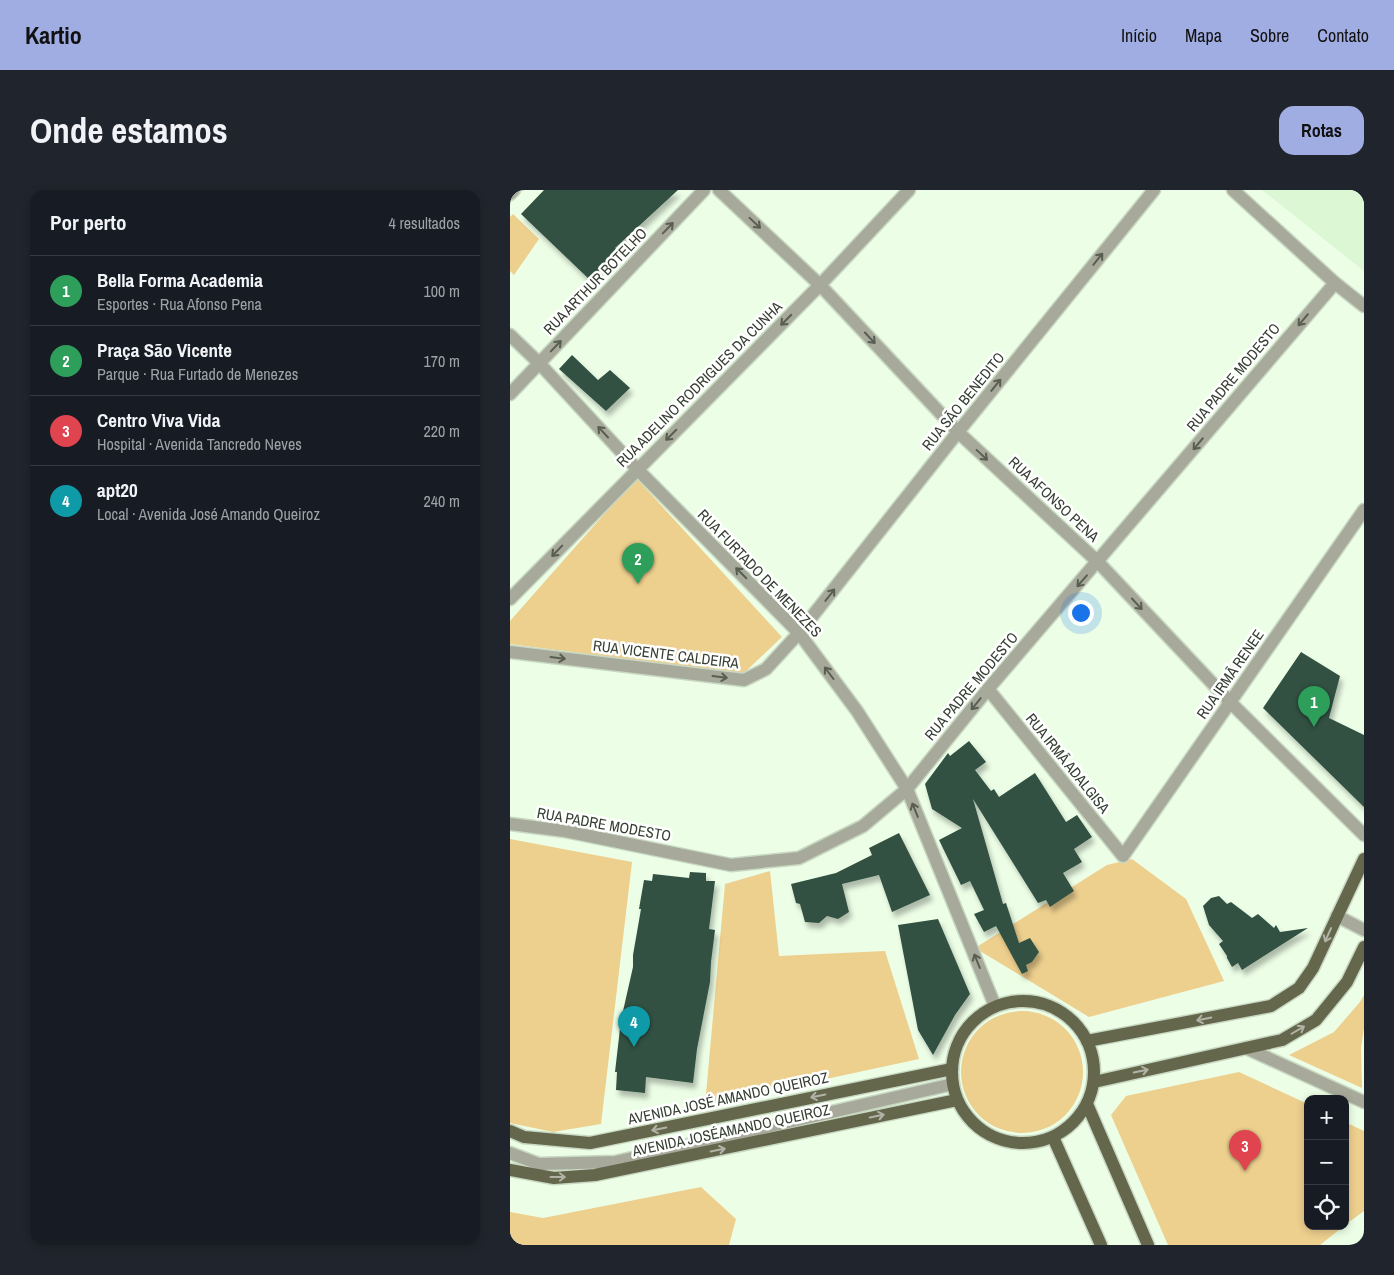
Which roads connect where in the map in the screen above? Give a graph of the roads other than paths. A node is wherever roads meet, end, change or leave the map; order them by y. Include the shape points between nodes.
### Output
1 (514, 190) edge
2 (704, 190) edge
3 (719, 190) edge
4 (909, 190) edge
5 (1154, 190) edge
6 (1233, 190) edge
7 (510, 194) edge
8 (1335, 283) junction
9 (820, 285) junction
10 (1364, 306) edge
11 (510, 335) edge
12 (539, 363) junction
13 (510, 394) edge
14 (958, 432) junction
15 (637, 469) junction
16 (1364, 510) edge
17 (1098, 562) junction
18 (510, 599) edge
19 (799, 633) junction
20 (510, 652) edge
21 (988, 689) junction
22 (1230, 702) junction
23 (907, 789) junction
24 (510, 824) edge
25 (1364, 834) edge
26 (1122, 856) joint
27 (1364, 859) edge
28 (1336, 916) junction
29 (1364, 930) edge
30 (1364, 947) edge
31 (995, 1006) junction
32 (1087, 1040) junction
33 (1246, 1048) junction
34 (952, 1069) junction
35 (1094, 1082) junction
36 (953, 1084) junction
37 (957, 1100) junction
38 (1364, 1102) edge
39 (1087, 1104) junction
40 (510, 1131) edge
41 (1053, 1137) junction
42 (510, 1153) edge
43 (510, 1170) edge
44 (1101, 1245) edge
45 (1148, 1245) edge

1 - 7 street
12 -> 2 street, RUA ARTHUR BOTELHO
3 -> 9 street, RUA AFONSO PENA
4 - 9 street, RUA ADELINO RODRIGUES DA CUNHA
14 -> 5 street, RUA SÃO BENEDITO
6 - 8 street
8 - 10 street
8 -> 17 street, RUA PADRE MODESTO
9 -> 14 street, RUA AFONSO PENA
9 -> 15 street, RUA ADELINO RODRIGUES DA CUNHA
11 - 12 street, RUA FURTADO DE MENEZES
12 - 13 street, RUA ARTHUR BOTELHO
15 -> 12 street, RUA FURTADO DE MENEZES
14 -> 17 street, RUA AFONSO PENA
19 -> 14 street, RUA SÃO BENEDITO
15 -> 18 street, RUA ADELINO RODRIGUES DA CUNHA
19 -> 15 street, RUA FURTADO DE MENEZES
16 - 22 street, RUA IRMÃ RENEE
17 -> 21 street, RUA PADRE MODESTO
17 -> 22 street, RUA AFONSO PENA
20 -> 19 street, RUA VICENTE CALDEIRA via 744,680 766,669
23 -> 19 street, RUA FURTADO DE MENEZES via 857,711
21 -> 23 street, RUA PADRE MODESTO
21 - 26 street, RUA IRMÃ ADALGISA
22 - 25 street, RUA AFONSO PENA
22 - 26 street, RUA IRMÃ RENEE
23 - 24 street, RUA PADRE MODESTO via 863,826 799,858 731,865 565,831
31 -> 23 street, RUA FURTADO DE MENEZES
27 - 28 main road
28 - 29 street
28 -> 32 main road via 1313,968 1299,988 1271,1006
33 -> 30 main road via 1282,1040 1316,1020 1347,982
31 - 32 main road via 1016,1001 1037,1002 1063,1014
31 - 34 main road via 978,1016 964,1031
32 - 35 main road via 1093,1060
35 -> 33 main road
33 - 38 street
34 - 36 main road
34 -> 40 main road, AVENIDA JOSÉ AMANDO QUEIROZ via 590,1143 524,1137
35 - 39 main road
36 - 37 main road
36 - 42 street via 615,1162 539,1164
37 - 41 main road via 969,1119 987,1134 1008,1142 1031,1143
43 -> 37 main road, AVENIDA JOSÉAMANDO QUEIROZ via 554,1178 595,1175
39 - 41 main road via 1073,1124
39 - 45 main road
41 - 44 main road

